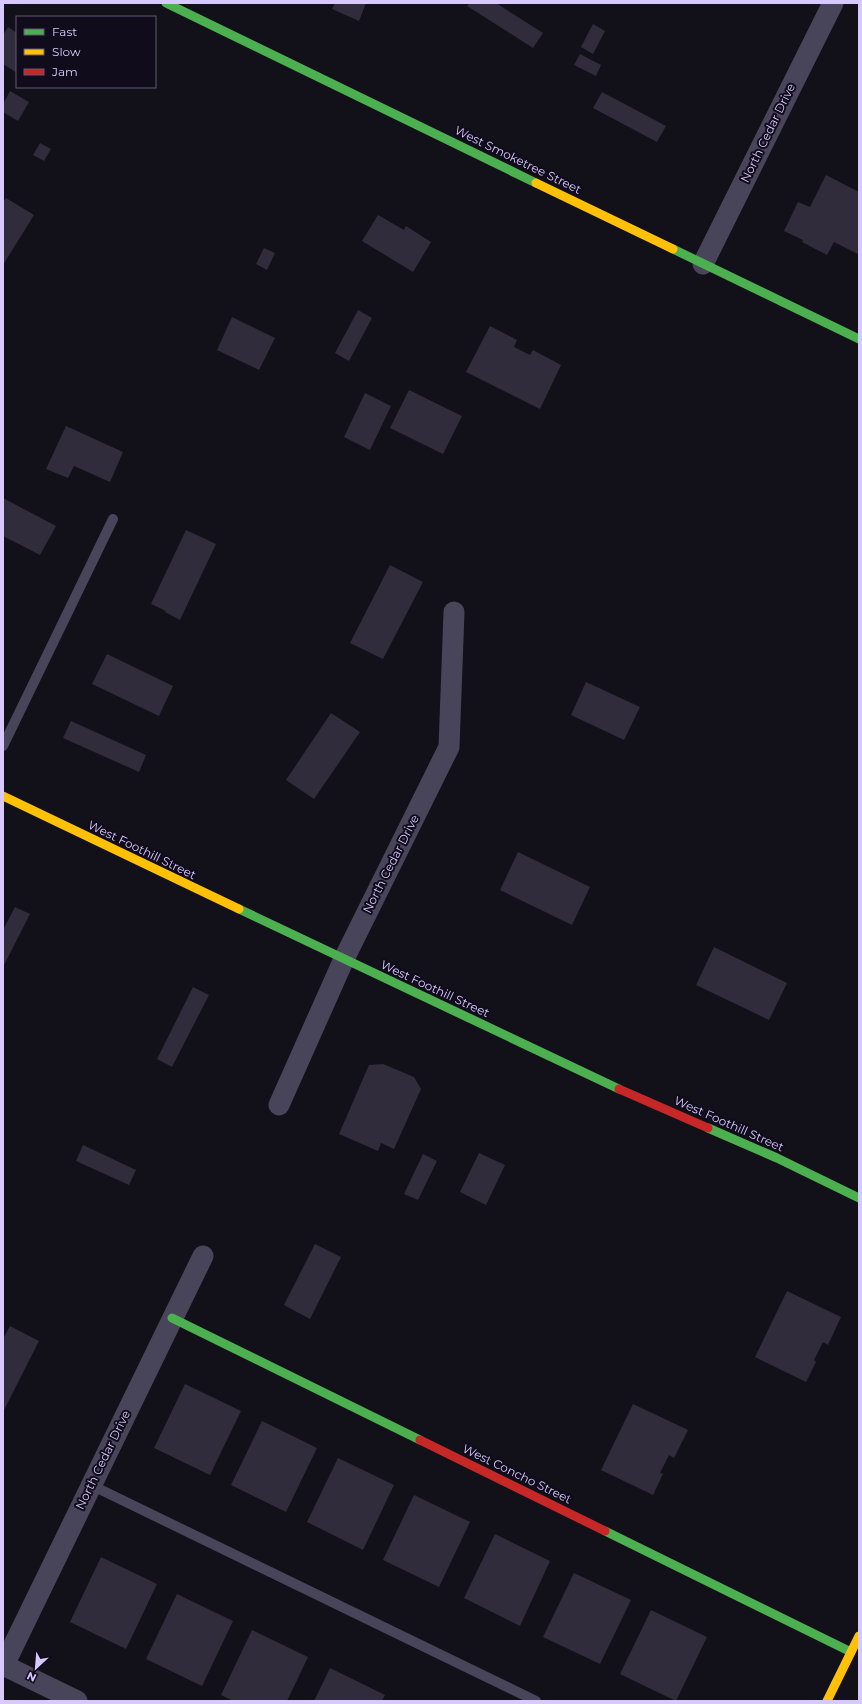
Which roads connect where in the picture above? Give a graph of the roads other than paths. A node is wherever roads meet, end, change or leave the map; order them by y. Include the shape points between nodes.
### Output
1 (166, 3) edge
2 (833, 3) edge
3 (704, 264) junction
4 (859, 339) edge
5 (113, 519) dead end
6 (454, 612) dead end
7 (3, 746) edge
8 (3, 796) edge
9 (344, 959) junction
10 (279, 1105) dead end
11 (859, 1198) edge
12 (203, 1256) dead end
13 (172, 1318) junction
14 (91, 1484) junction
15 (859, 1636) edge
16 (851, 1652) junction
17 (3, 1666) edge
18 (77, 1701) edge
19 (536, 1701) edge
20 (827, 1701) edge

1 - 3 street, West Smoketree Street
2 - 3 street, North Cedar Drive
3 - 4 street, West Smoketree Street
5 - 7 lane
6 - 9 street, North Cedar Drive via 450,747
8 - 9 street, West Foothill Street
9 - 10 street, North Cedar Drive
9 - 11 street, West Foothill Street via 585,1074 777,1158
12 - 13 street, North Cedar Drive
13 - 14 street, North Cedar Drive
13 - 16 street, West Concho Street
14 - 17 street, North Cedar Drive
14 - 19 lane
15 - 16 street
16 - 20 street
17 - 18 street

